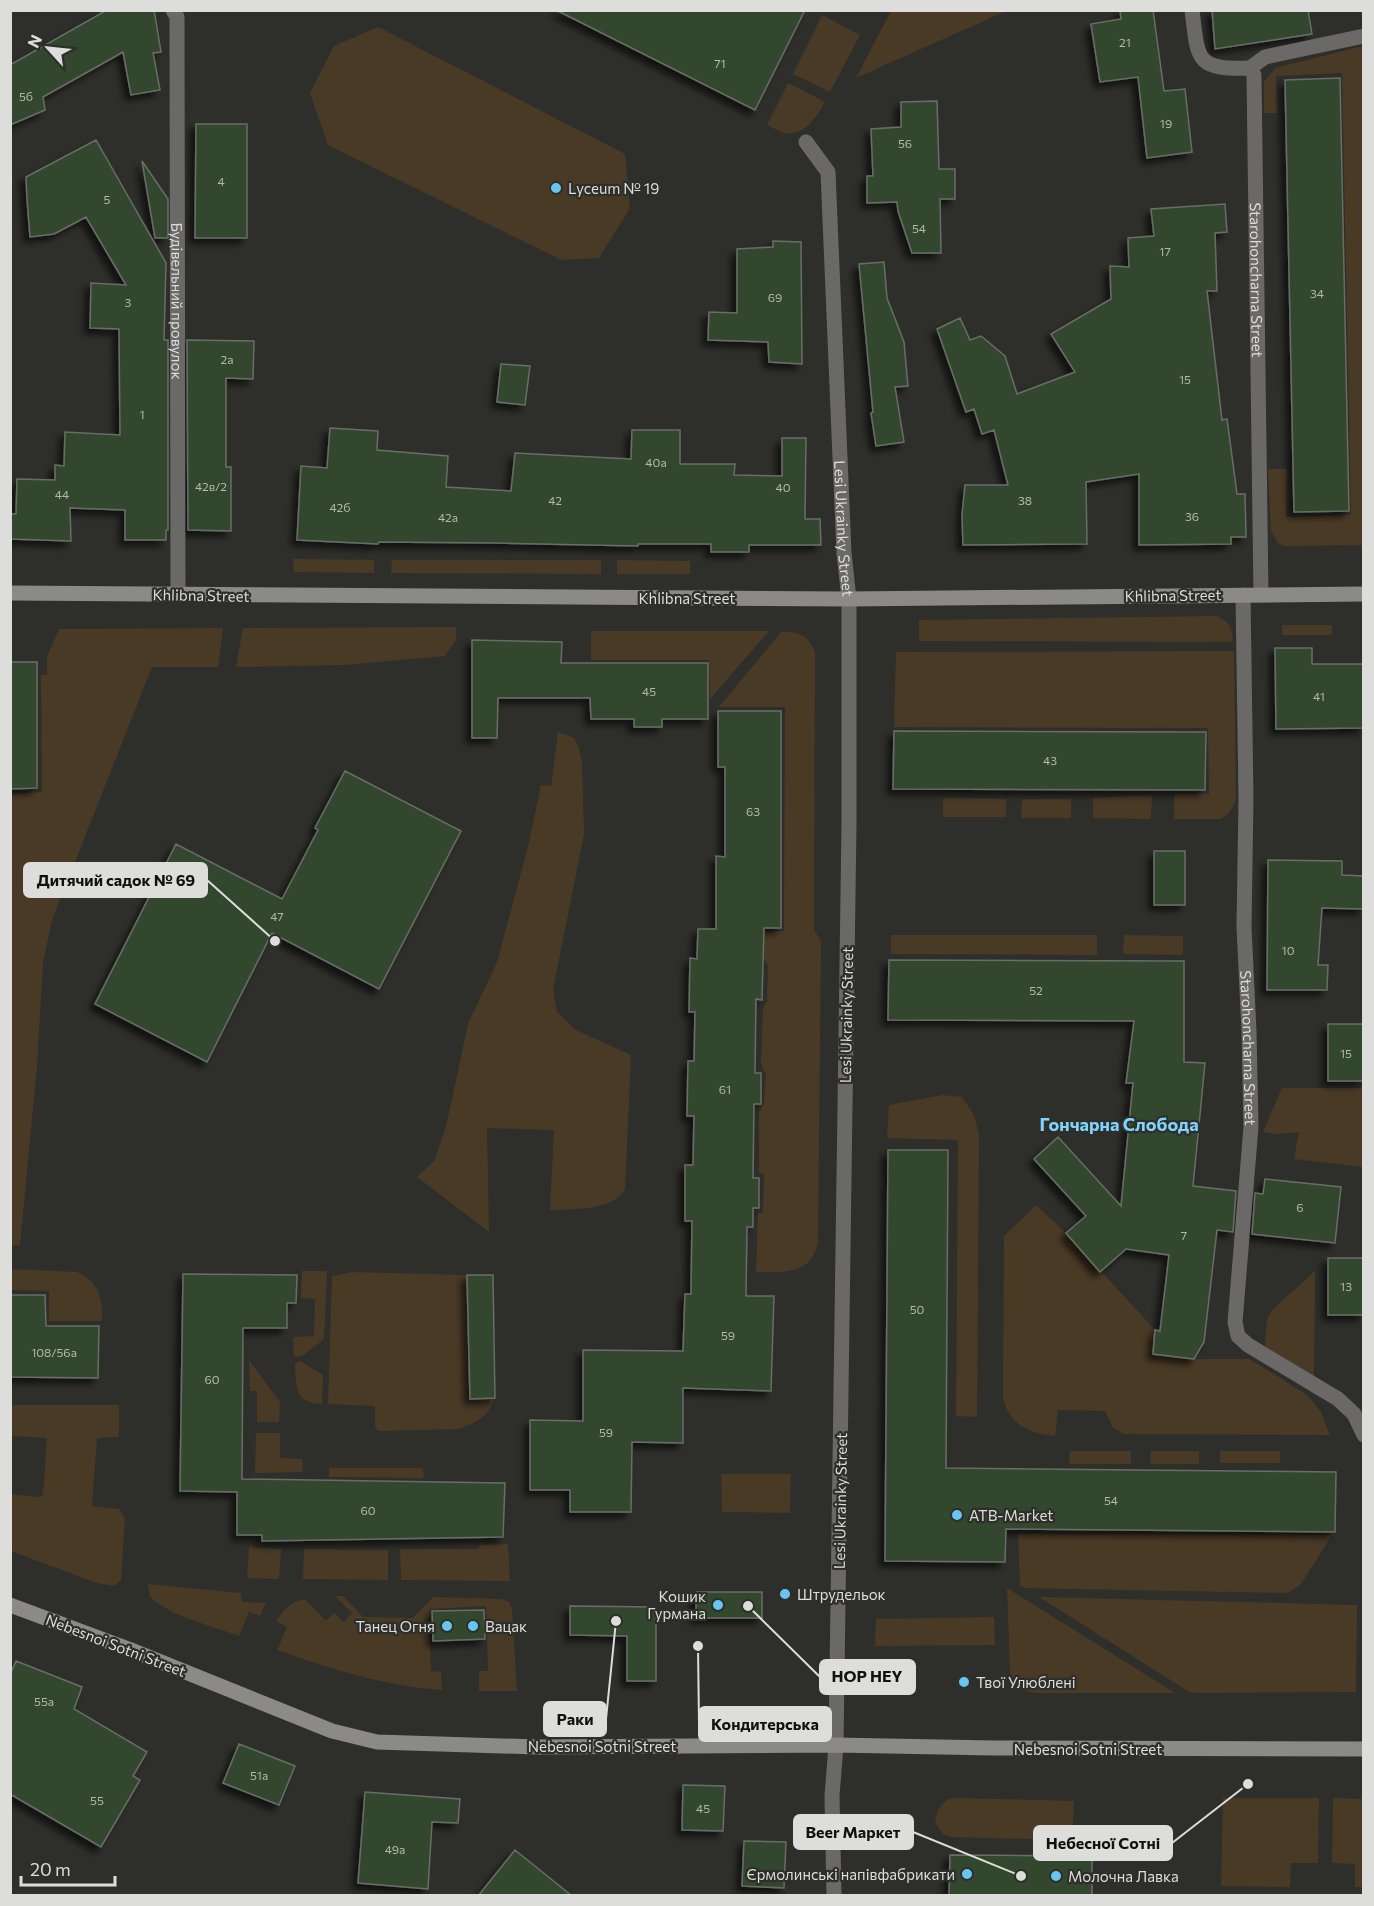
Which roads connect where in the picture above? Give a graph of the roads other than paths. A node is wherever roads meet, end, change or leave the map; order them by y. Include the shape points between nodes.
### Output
1 (173, 10) edge
2 (1192, 10) edge
3 (1364, 36) edge
4 (1250, 68) junction
5 (806, 142) dead end
6 (10, 593) edge
7 (1364, 594) edge
8 (178, 595) junction
9 (1243, 595) junction
10 (1261, 595) junction
11 (849, 599) junction
12 (1364, 1434) edge
13 (10, 1605) edge
14 (836, 1745) junction
15 (1364, 1749) edge
16 (834, 1896) edge

1 - 8 street, Будівельний провулок via 177,17
2 - 4 street via 1196,49 1203,61 1213,67
3 - 4 street via 1265,57
4 - 10 street, Starohoncharna Street via 1254,75
5 - 11 street, Lesi Ukrainky Street via 828,172 843,541
6 - 8 street, Khlibna Street
7 - 10 street, Khlibna Street
8 - 11 street, Khlibna Street
9 - 10 street, Khlibna Street
9 - 11 street, Khlibna Street
9 - 12 street, Starohoncharna Street via 1244,927 1251,1127 1235,1322 1238,1336 1248,1345 1338,1399 1354,1414
11 - 14 street, Lesi Ukrainky Street
13 - 14 street, Nebesnoi Sotni Street via 332,1731 377,1742 538,1747
14 - 15 street, Nebesnoi Sotni Street
14 - 16 street, Lesi Ukrainky Street via 832,1796

